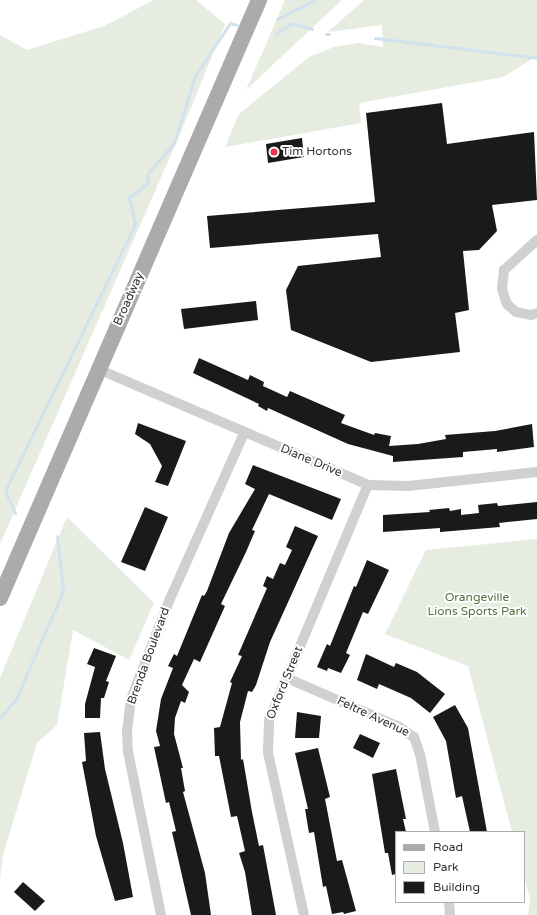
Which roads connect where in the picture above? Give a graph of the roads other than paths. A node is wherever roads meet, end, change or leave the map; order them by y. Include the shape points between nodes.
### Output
1 (259, 0) edge
2 (537, 241) edge
3 (537, 313) edge
4 (98, 369) junction
5 (244, 433) junction
6 (537, 472) edge
7 (368, 484) junction
8 (0, 598) edge
9 (287, 678) junction
10 (435, 831) edge
11 (449, 903) edge
12 (161, 915) edge
13 (304, 915) edge
14 (450, 915) edge

1 - 4 main road, Broadway
2 - 3 street via 504,270 502,289 507,304 516,312 530,315
4 - 5 street, Diane Drive
4 - 8 main road, Broadway
5 - 7 street, Diane Drive
5 - 12 street, Brenda Boulevard via 169,601 131,699 127,731 128,752
6 - 7 street, Diane Drive via 408,486
7 - 9 street, Oxford Street
9 - 10 street, Feltre Avenue via 398,727 414,737 420,754
9 - 13 street, Oxford Street via 268,720 267,738
11 - 14 street

